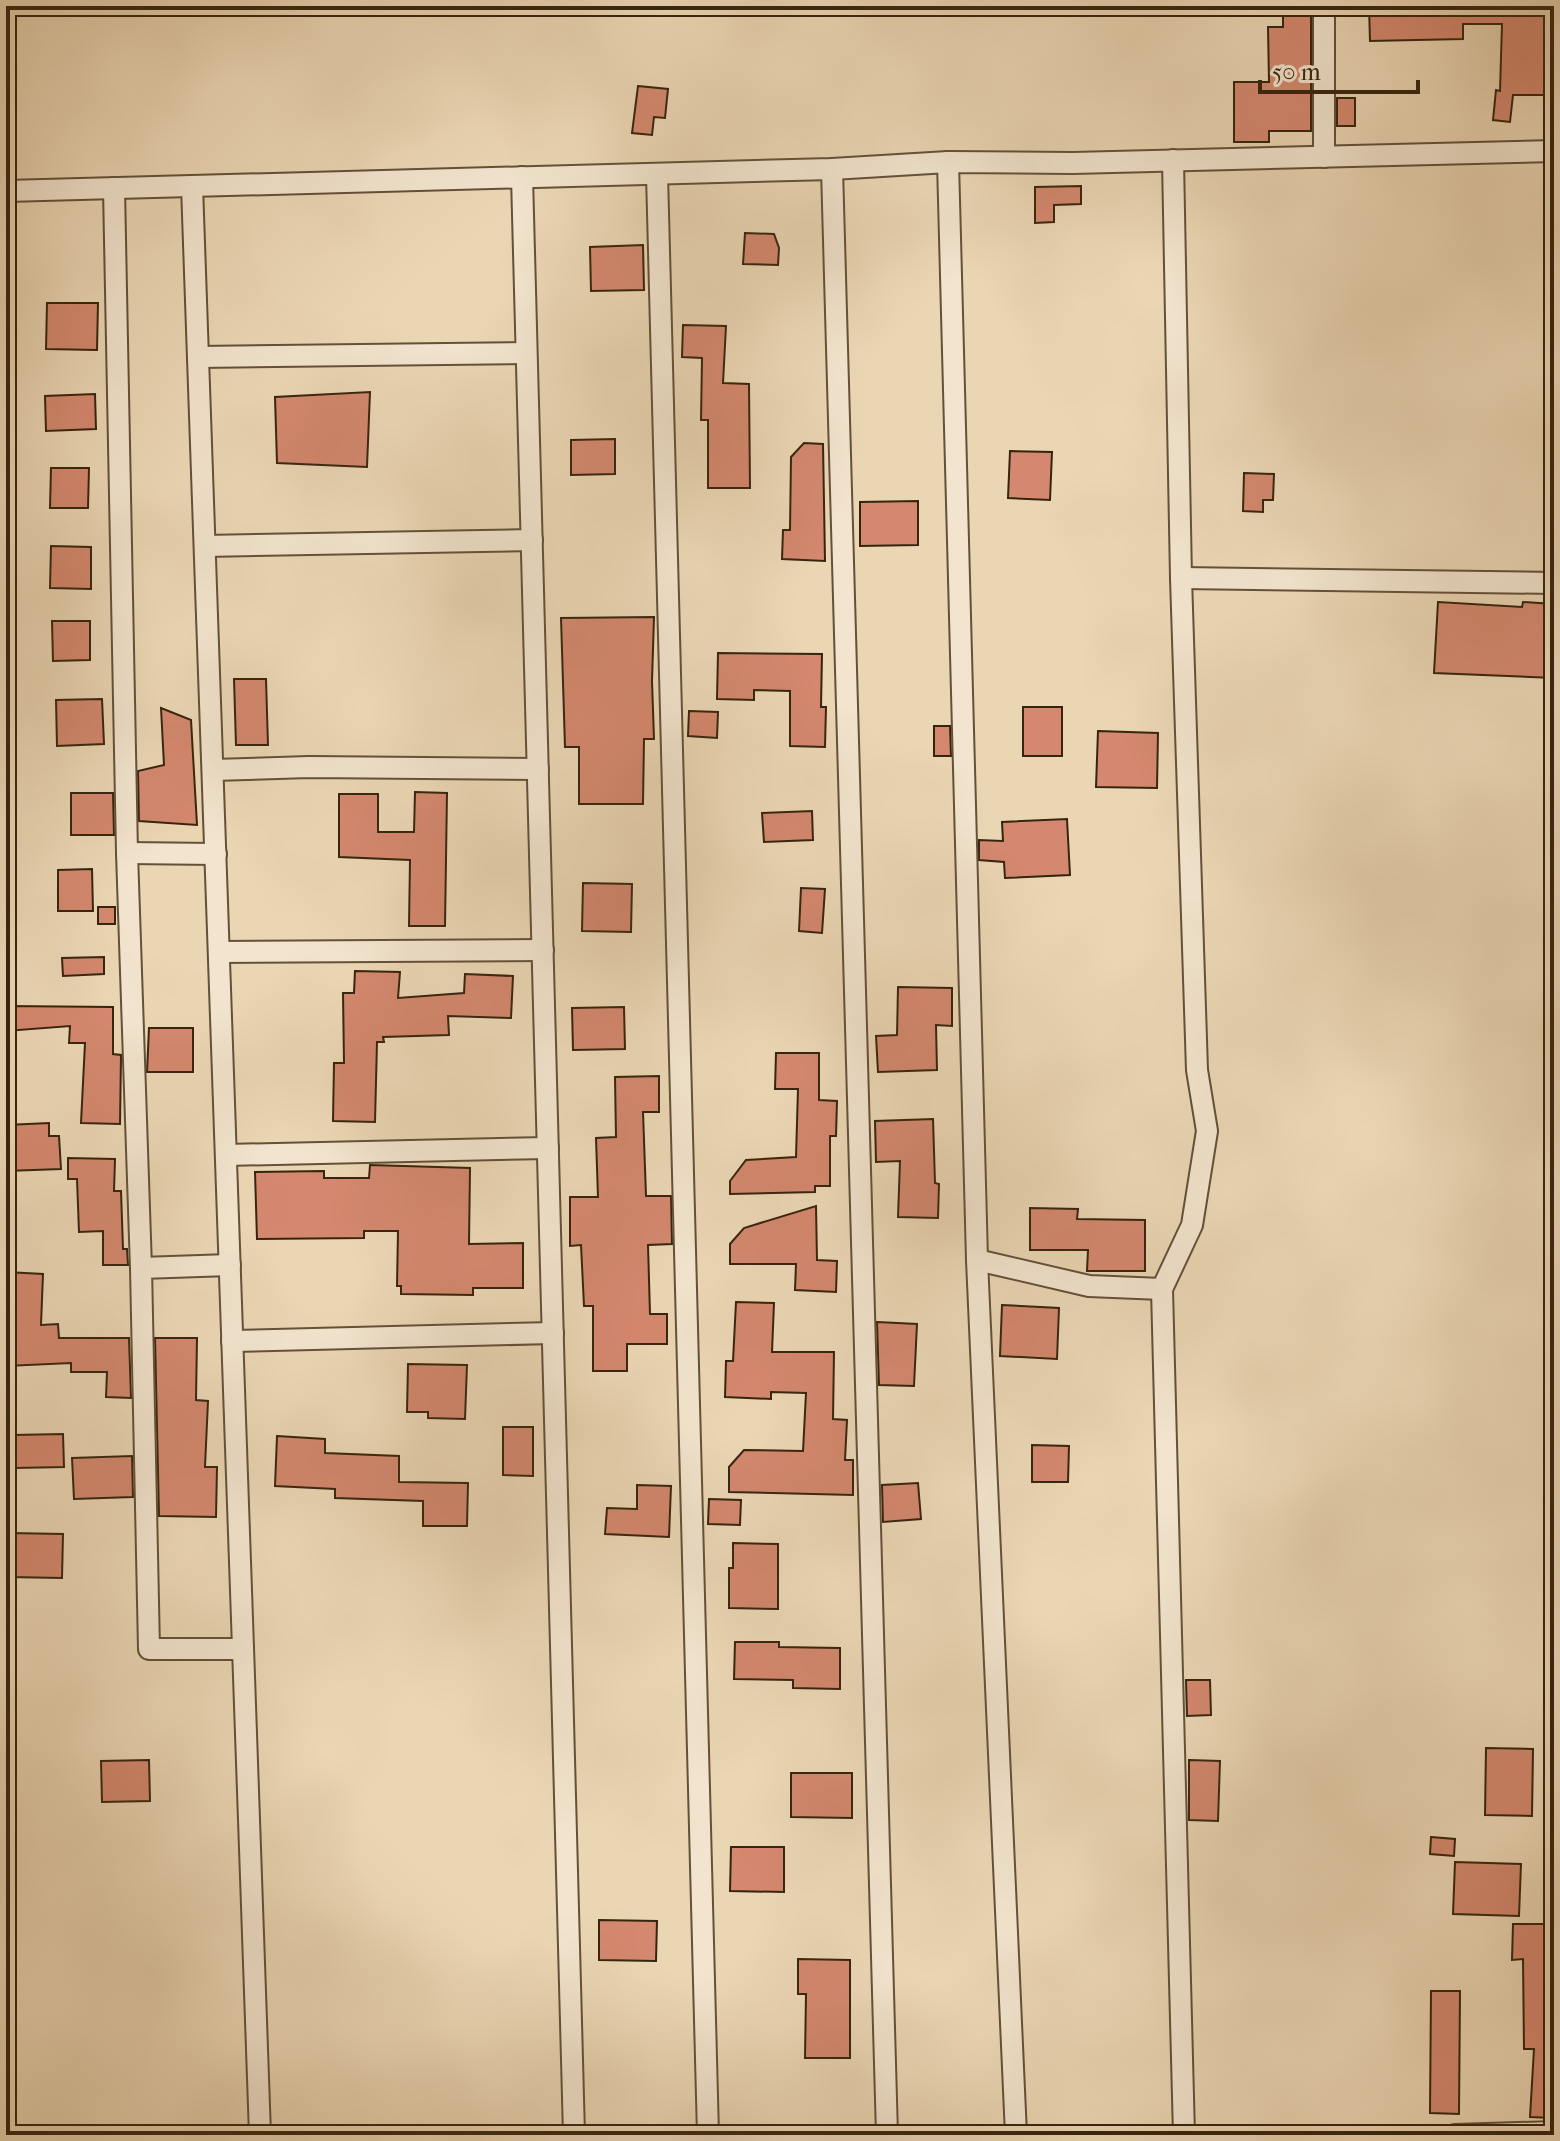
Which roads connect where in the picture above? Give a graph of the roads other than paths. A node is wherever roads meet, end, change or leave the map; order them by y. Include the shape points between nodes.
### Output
1 (1324, 6) edge
2 (1554, 151) edge
3 (1324, 157) junction
4 (1173, 160) junction
5 (948, 162) junction
6 (832, 169) junction
7 (657, 174) junction
8 (522, 177) junction
9 (192, 186) junction
10 (114, 188) junction
11 (6, 191) edge
12 (526, 353) junction
13 (198, 357) junction
14 (532, 540) junction
15 (205, 546) junction
16 (1181, 578) junction
17 (1554, 583) edge
18 (538, 769) junction
19 (213, 770) junction
20 (127, 853) junction
21 (216, 854) junction
22 (543, 950) junction
23 (219, 952) junction
24 (548, 1148) junction
25 (226, 1155) junction
26 (977, 1260) junction
27 (230, 1265) junction
28 (141, 1268) junction
29 (1162, 1289) junction
30 (553, 1333) junction
31 (232, 1341) junction
32 (243, 1649) junction
33 (1554, 2132) edge
34 (260, 2135) edge
35 (574, 2135) edge
36 (708, 2135) edge
37 (887, 2135) edge
38 (1016, 2135) edge
39 (1184, 2135) edge
40 (1455, 2135) edge

1 - 3 street
2 - 3 street
3 - 4 street
4 - 5 street
4 - 16 street
5 - 6 street
5 - 26 street
6 - 7 street
6 - 37 street
7 - 8 street
7 - 36 street
8 - 9 street
8 - 12 street
9 - 10 street
9 - 13 street
10 - 11 street
10 - 20 street
12 - 13 street
12 - 14 street
13 - 15 street
14 - 15 street
14 - 18 street
15 - 19 street
16 - 17 street
16 - 29 street via 1197,1070 1207,1131 1192,1225
18 - 19 street
18 - 22 street
19 - 21 street
20 - 21 street
20 - 28 street
21 - 23 street
22 - 23 street
22 - 24 street
23 - 25 street
24 - 25 street
24 - 30 street
25 - 27 street
26 - 29 street via 1089,1286
26 - 38 street
27 - 28 street
27 - 31 street
28 - 32 street via 149,1649
29 - 39 street
30 - 31 street
30 - 35 street
31 - 32 street
32 - 34 street
33 - 40 street

